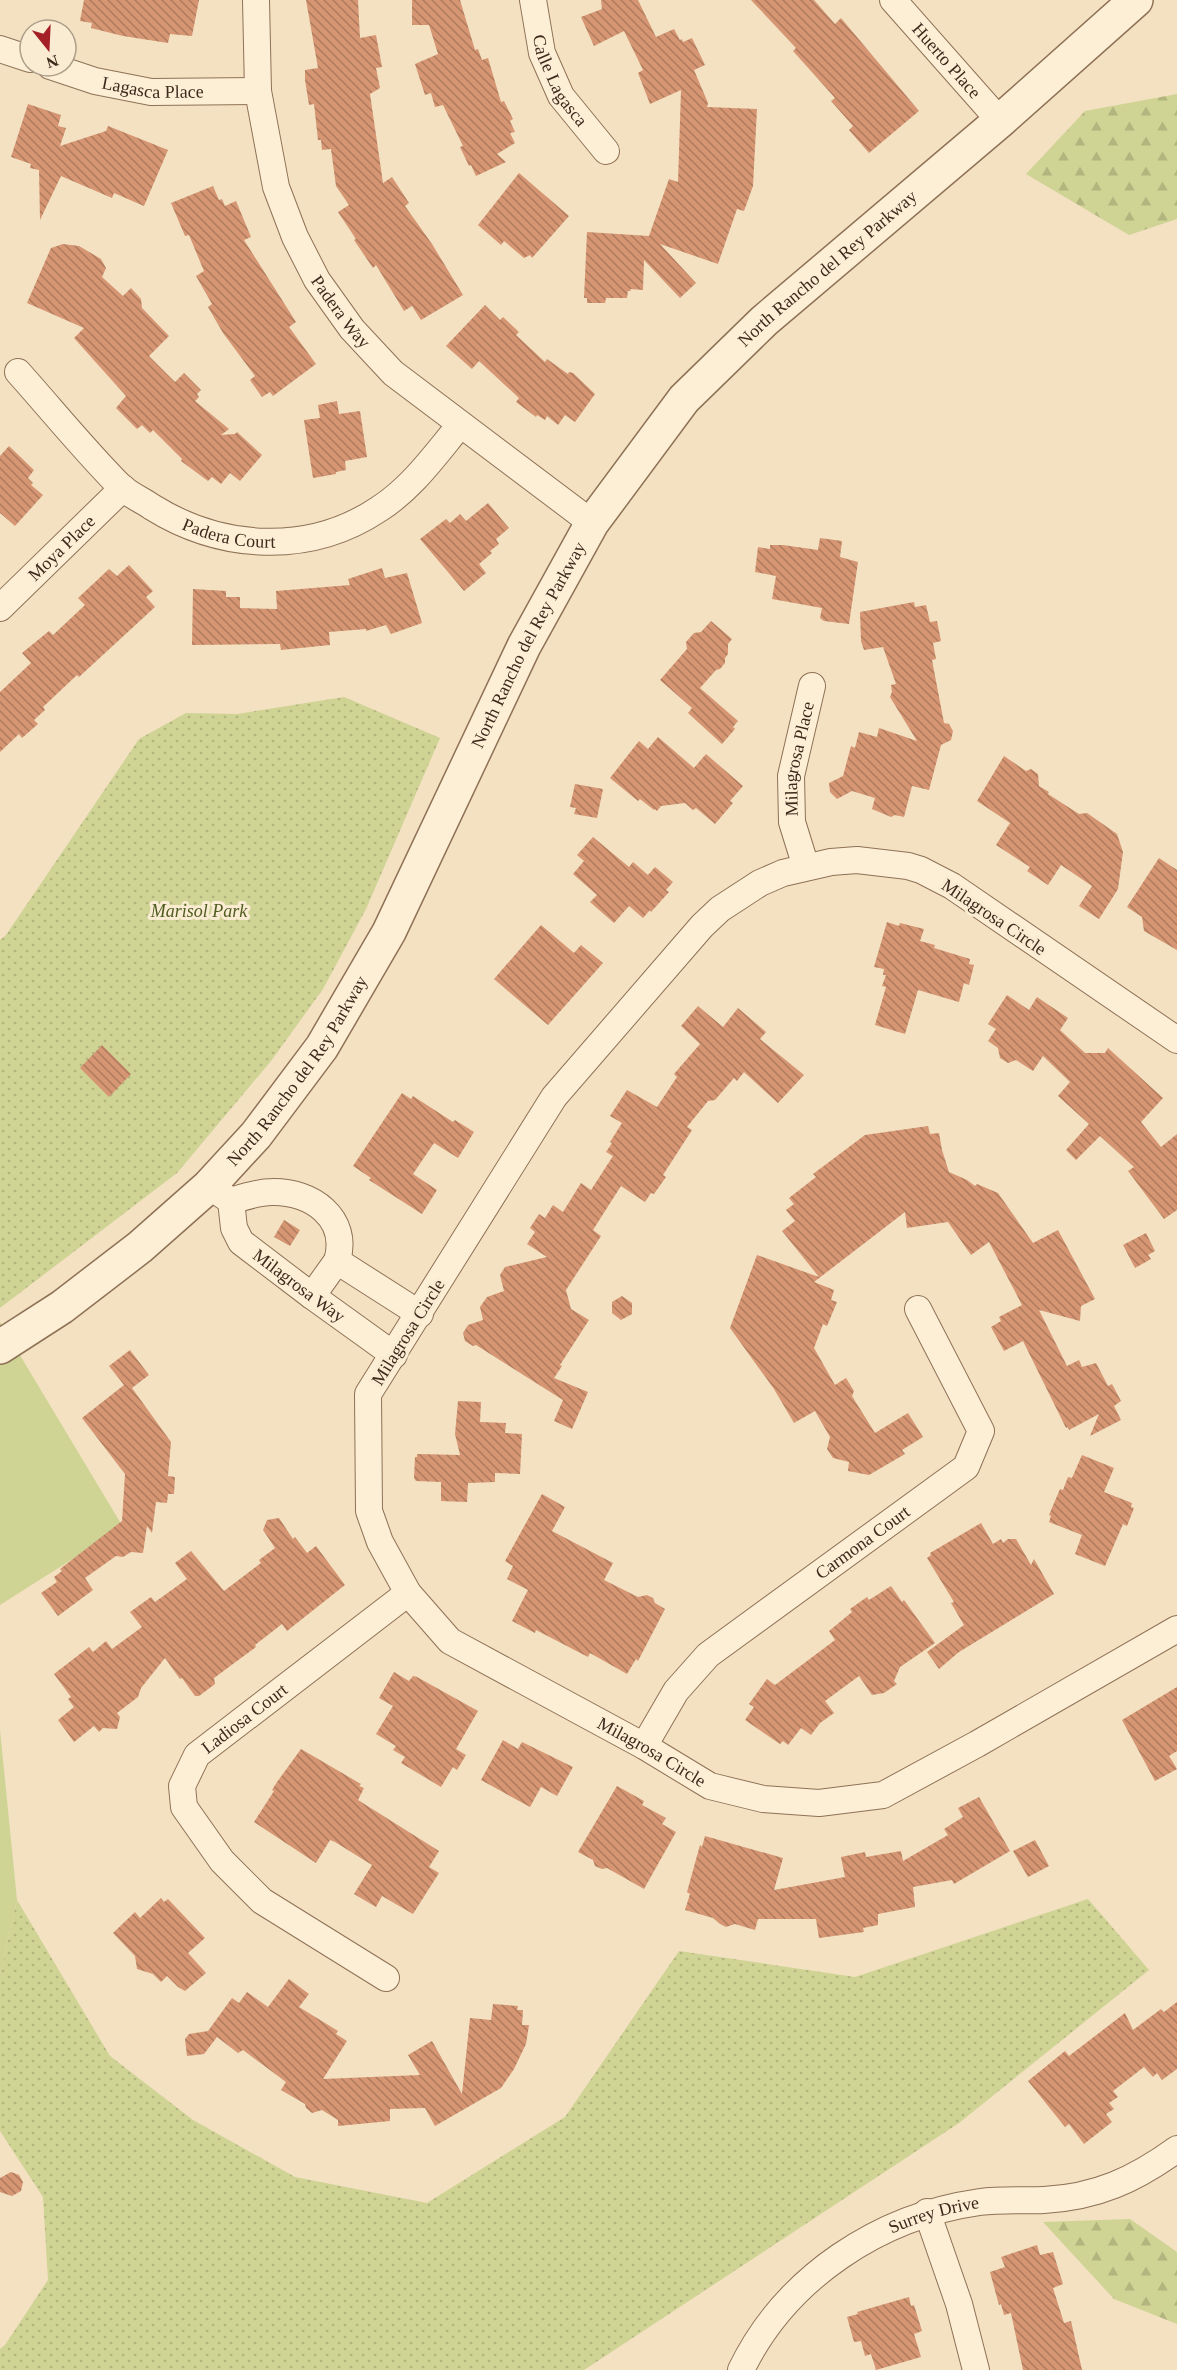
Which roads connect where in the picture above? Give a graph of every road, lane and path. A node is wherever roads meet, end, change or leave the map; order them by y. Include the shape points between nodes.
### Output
1 (256, 0) edge
2 (533, 0) edge
3 (893, 0) edge
4 (1136, 0) edge
5 (0, 49) edge
6 (18, 55) edge
7 (78, 75) edge
8 (258, 91) junction
9 (1000, 120) junction
10 (606, 151) dead end
11 (18, 372) dead end
12 (460, 425) junction
13 (123, 488) junction
14 (592, 523) junction
15 (0, 608) edge
16 (812, 686) dead end
17 (806, 867) junction
18 (1177, 1040) edge
19 (220, 1193) junction
20 (337, 1261) junction
21 (312, 1296) junction
22 (918, 1309) dead end
23 (420, 1314) junction
24 (0, 1347) edge
25 (394, 1355) junction
26 (408, 1593) junction
27 (1177, 1629) edge
28 (644, 1746) junction
29 (386, 1978) dead end
30 (1177, 2149) edge
31 (927, 2212) junction
32 (741, 2370) edge
33 (976, 2370) edge

1 - 8 street, Padera Way
2 - 10 street, Calle Lagasca via 542,53 561,96
3 - 9 street, Huerto Place
4 - 9 street, North Rancho del Rey Parkway
5 - 6 street
7 - 8 street, Lagasca Place via 151,92
8 - 12 street, Padera Way via 276,187 317,280 372,352
9 - 14 street, North Rancho del Rey Parkway via 764,321 684,399
11 - 13 street, Padera Court
12 - 13 street, Padera Court via 398,495 357,522 310,538 260,543 210,534 165,515
12 - 14 street, Padera Way
13 - 15 street, Moya Place
14 - 19 street, North Rancho del Rey Parkway via 524,646 390,932 322,1047 256,1135
16 - 17 street, Milagrosa Place via 791,776 792,822
17 - 18 street, Milagrosa Circle via 857,860 921,870 952,886
17 - 23 street, Milagrosa Circle via 760,883 720,909 554,1097
19 - 20 street via 273,1191 308,1198 326,1210 338,1230 341,1247
19 - 21 street, Milagrosa Way via 241,1242
19 - 24 street, North Rancho del Rey Parkway
20 - 21 street
20 - 23 street
21 - 25 street, Milagrosa Way
22 - 28 street, Carmona Court via 981,1431 966,1467 708,1655 676,1691
23 - 25 street, Milagrosa Circle
25 - 26 street, Milagrosa Circle via 368,1394 369,1511 380,1542
26 - 28 street, Milagrosa Circle via 450,1641
26 - 29 street, Ladiosa Court via 197,1755 182,1786 184,1807 222,1861 262,1900
27 - 28 street, Milagrosa Circle via 883,1795 791,1803 736,1794 710,1786
30 - 31 street, Surrey Drive via 1134,2178 1093,2193 982,2202
31 - 32 street, Surrey Drive via 868,2238 816,2275 774,2318
31 - 33 street via 959,2304

